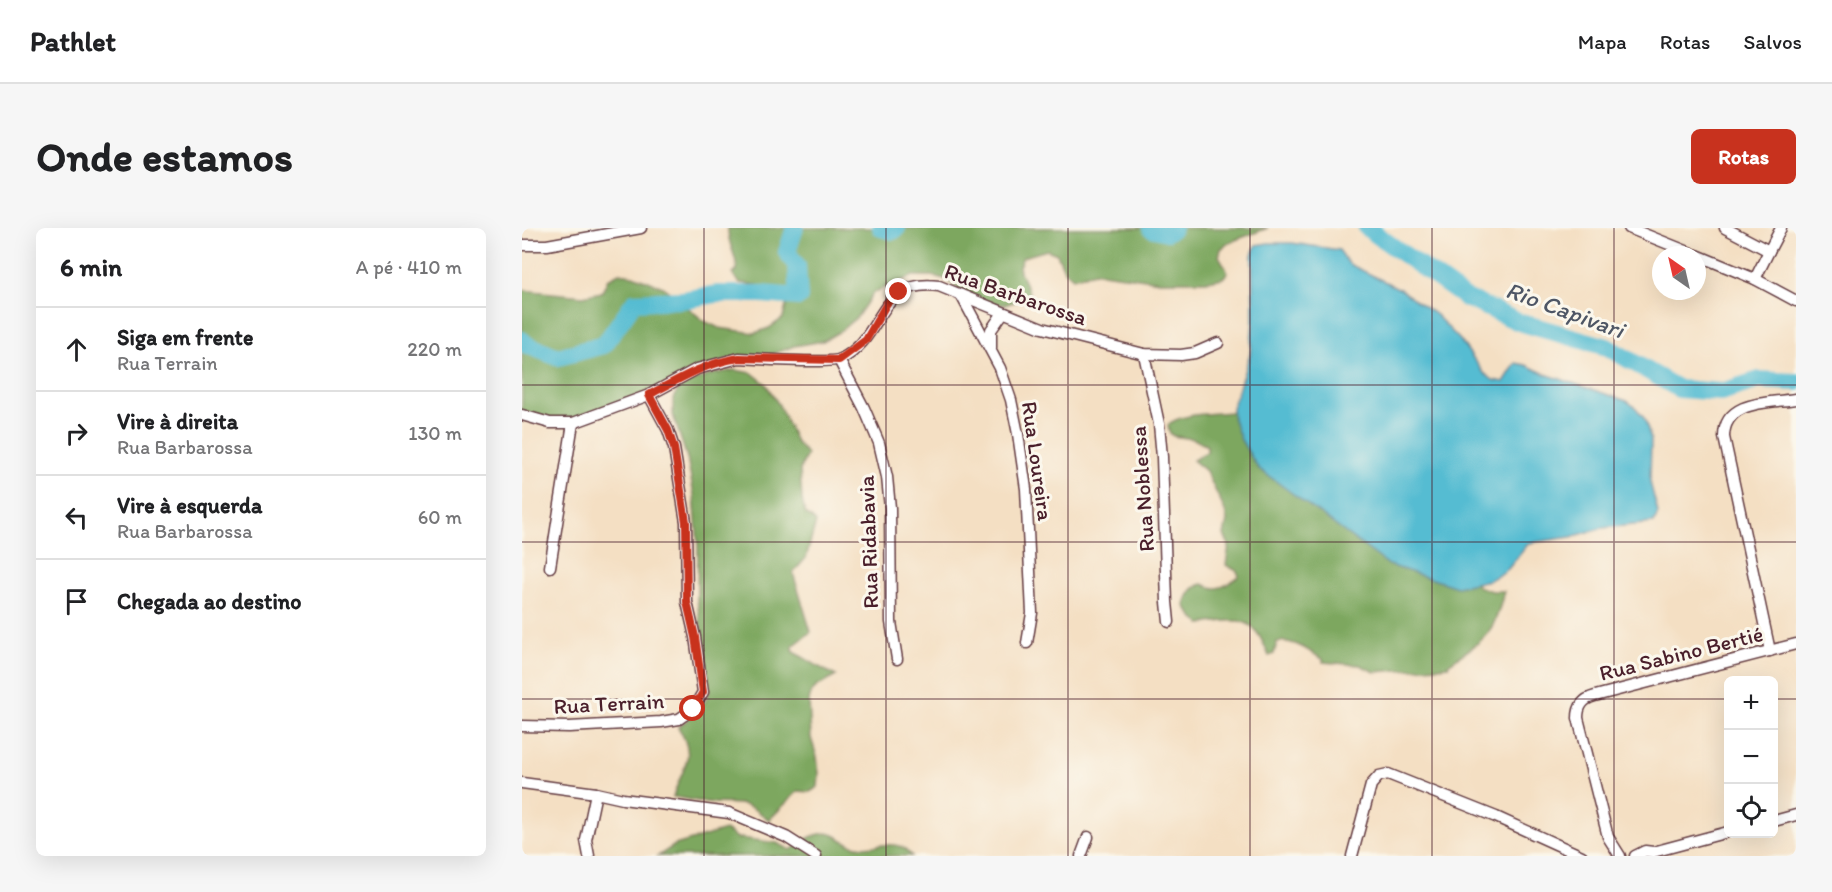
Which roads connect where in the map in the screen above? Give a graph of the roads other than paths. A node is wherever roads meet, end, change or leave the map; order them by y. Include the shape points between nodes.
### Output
1 (641, 228) edge
2 (1629, 228) edge
3 (1725, 228) edge
4 (1781, 228) edge
5 (522, 245) edge
6 (1674, 246) edge
7 (1769, 251) junction
8 (1706, 259) edge
9 (1755, 279) junction
10 (961, 295) junction
11 (1796, 301) edge
12 (1003, 313) junction
13 (1218, 343) dead end
14 (991, 354) junction
15 (1144, 354) junction
16 (839, 360) junction
17 (649, 395) junction
18 (1796, 399) edge
19 (522, 415) edge
20 (573, 423) junction
21 (550, 567) dead end
22 (1169, 622) dead end
23 (1027, 643) dead end
24 (1796, 644) edge
25 (1770, 651) junction
26 (897, 659) dead end
27 (522, 726) edge
28 (522, 783) edge
29 (596, 793) junction
30 (1796, 815) edge
31 (1778, 820) edge
32 (1724, 833) edge
33 (1089, 837) dead end
34 (1651, 854) edge
35 (588, 856) edge
36 (816, 856) edge
37 (1081, 856) edge
38 (1352, 856) edge
39 (1582, 856) edge
40 (1620, 856) edge
41 (1635, 856) edge

1 - 5 street via 547,245
2 - 6 street
3 - 7 street
4 - 7 street
7 - 9 street
8 - 9 street
9 - 11 street
10 - 12 street, Rua Barbarossa
10 - 14 street, Rua Loureira
10 - 16 street, Rua Barbarossa via 925,284 899,292 887,303 866,340
12 - 14 street via 991,330
12 - 15 street, Rua Barbarossa via 1042,328
13 - 15 street, Rua Barbarossa via 1181,355
14 - 23 street, Rua Loureira via 1011,400 1024,478 1032,613
15 - 22 street, Rua Noblessa via 1159,424
16 - 17 street via 724,360 697,369
16 - 26 street, Rua Ridabavia via 875,434 887,477 891,622
17 - 20 street
17 - 27 street, Rua Terrain via 674,448 686,522 687,602 703,692 693,709 679,719 568,727
18 - 25 street via 1744,406 1731,415 1724,429
19 - 20 street via 550,423
20 - 21 street
24 - 25 street, Rua Sabino Bertié
25 - 40 street, Rua Sabino Bertié via 1595,696 1580,706 1578,718 1608,837
28 - 29 street
29 - 35 street via 586,840
29 - 36 street via 729,813 786,837
30 - 31 street
32 - 34 street
33 - 37 street
34 - 41 street via 1645,851
38 - 39 street via 1371,785 1379,776 1388,774

